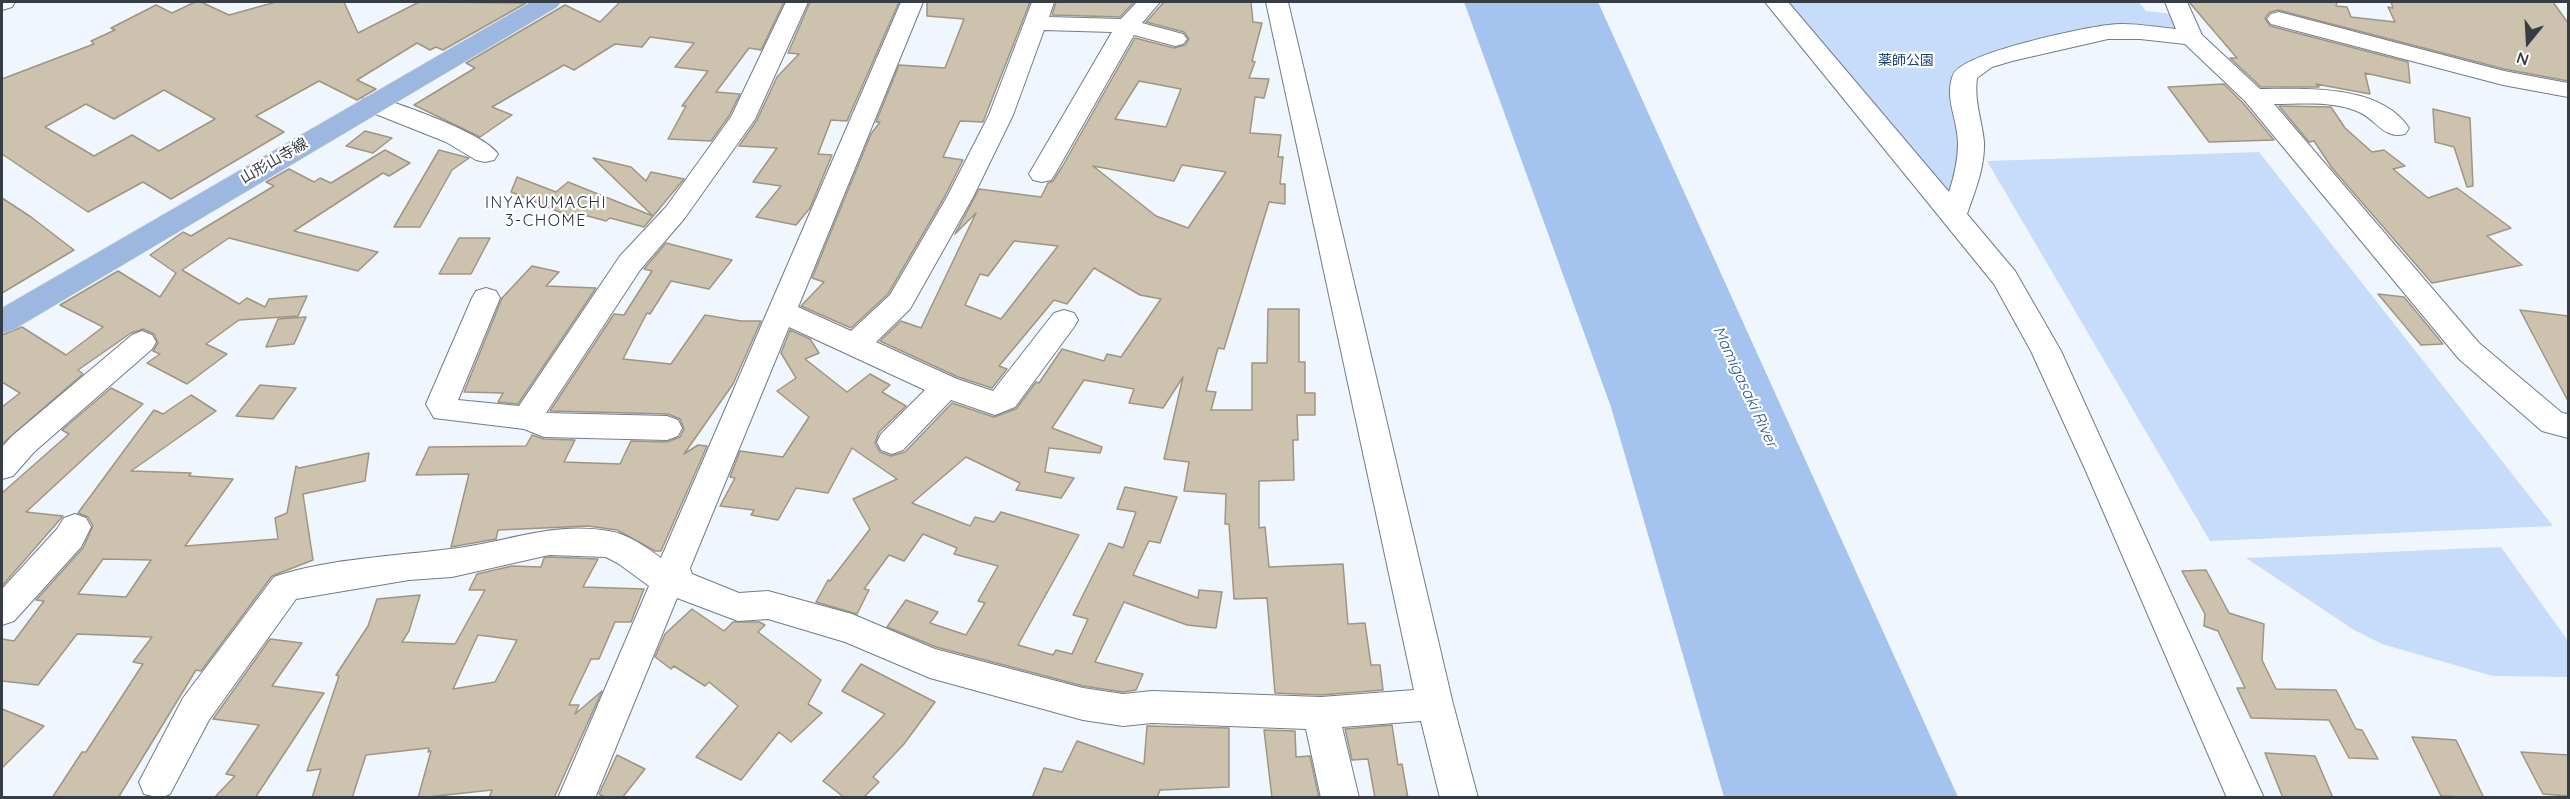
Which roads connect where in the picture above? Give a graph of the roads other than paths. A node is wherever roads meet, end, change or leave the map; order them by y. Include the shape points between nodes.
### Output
1 (548, 2) edge
2 (797, 2) edge
3 (912, 2) edge
4 (1149, 2) edge
5 (1276, 2) edge
6 (1776, 2) edge
7 (2176, 2) edge
8 (1039, 12) edge
9 (2279, 19) dead end
10 (1127, 26) junction
11 (2192, 38) junction
12 (1175, 39) dead end
13 (2568, 90) edge
14 (2254, 96) junction
15 (372, 104) junction
16 (2396, 128) dead end
17 (484, 154) dead end
18 (1042, 174) dead end
19 (1953, 216) junction
20 (486, 298) dead end
21 (781, 311) junction
22 (1064, 320) dead end
23 (2, 322) edge
24 (142, 342) dead end
25 (856, 344) junction
26 (946, 387) junction
27 (527, 418) junction
28 (2568, 426) edge
29 (667, 428) dead end
30 (892, 442) dead end
31 (2, 467) edge
32 (75, 527) dead end
33 (671, 575) junction
34 (2, 611) edge
35 (1435, 704) junction
36 (1321, 713) junction
37 (157, 782) dead end
38 (576, 798) edge
39 (1340, 798) edge
40 (1459, 798) edge
41 (2246, 798) edge

1 - 15 main road, 山形山寺線
2 - 27 street via 743,118 675,213 630,262
3 - 21 street
4 - 10 street
5 - 35 street
6 - 19 street
7 - 11 street
8 - 10 street
8 - 25 street via 1001,115 920,270 900,302
9 - 13 street via 2503,78
10 - 12 street
10 - 18 street
11 - 14 street
11 - 19 street via 2108,32 2005,55 1984,62 1965,75 1962,98 1971,142 1967,178
14 - 16 street via 2330,97 2370,108
14 - 28 street via 2469,351 2553,423
15 - 17 street via 455,136
15 - 23 main road, 山形山寺線
19 - 41 street via 2005,278 2046,351
20 - 27 street via 441,405 445,410
21 - 25 street
21 - 33 street
22 - 26 street via 1004,399 995,404
24 - 31 street via 23,444
25 - 26 street
26 - 30 street
27 - 29 street via 544,425
32 - 34 street
33 - 36 street via 680,584 738,607 768,605 852,629 930,663 1083,704 1123,710 1152,707
33 - 37 street via 609,544 549,542 452,563 409,566 286,587 196,709
33 - 38 street
35 - 36 street
35 - 40 street
36 - 39 street

